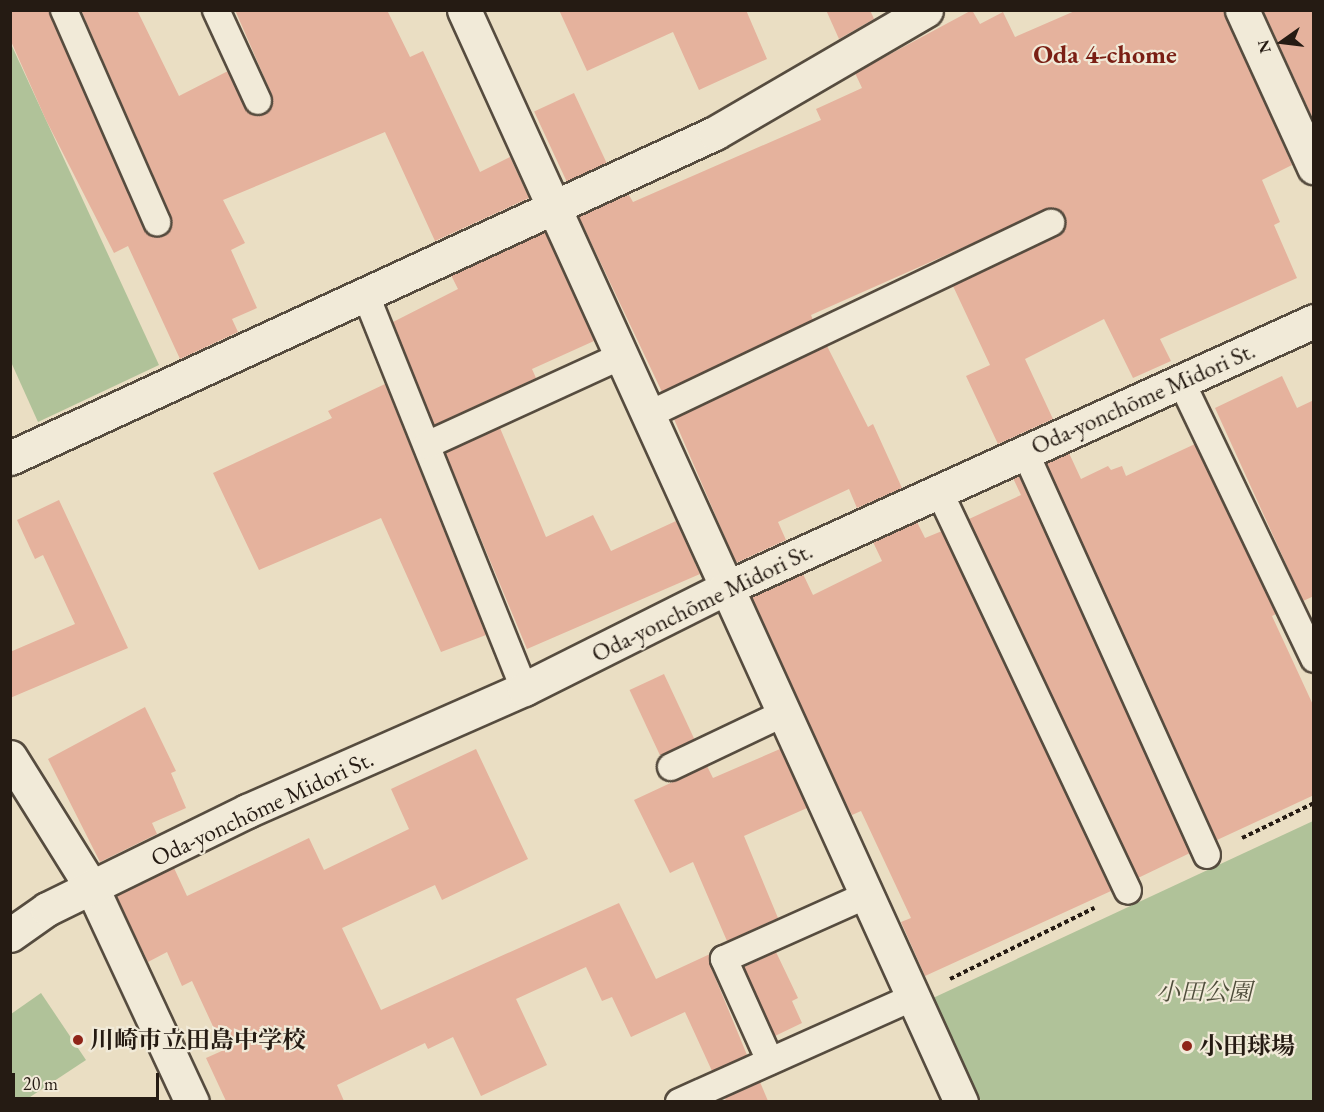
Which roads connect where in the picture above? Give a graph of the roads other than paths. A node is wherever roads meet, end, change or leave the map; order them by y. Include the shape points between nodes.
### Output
1 (64, 10) edge
2 (216, 10) edge
3 (464, 10) edge
4 (926, 10) edge
5 (1242, 10) edge
6 (258, 100) dead end
7 (1314, 167) edge
8 (553, 209) junction
9 (157, 222) dead end
10 (1051, 223) dead end
11 (365, 293) junction
12 (1314, 321) edge
13 (620, 357) junction
14 (1181, 381) junction
15 (646, 416) junction
16 (427, 445) junction
17 (1025, 452) junction
18 (10, 458) edge
19 (939, 491) junction
20 (724, 589) junction
21 (1314, 659) edge
22 (524, 689) junction
23 (782, 714) junction
24 (10, 757) edge
25 (671, 767) dead end
26 (1207, 855) dead end
27 (92, 888) junction
28 (1128, 891) dead end
29 (866, 896) junction
30 (10, 935) edge
31 (912, 998) junction
32 (770, 1061) junction
33 (192, 1101) edge
34 (679, 1101) edge
35 (961, 1101) edge

1 - 9 lane
2 - 6 lane
3 - 8 street
4 - 8 street via 715,133
5 - 7 street
8 - 11 street
8 - 13 street
10 - 15 lane
11 - 16 lane
11 - 18 street
12 - 14 street, Oda-yonchōme Midori St.
13 - 15 street
13 - 16 lane
14 - 17 street, Oda-yonchōme Midori St.
14 - 21 lane
15 - 20 street
16 - 22 lane
17 - 19 street, Oda-yonchōme Midori St.
17 - 26 lane
19 - 20 street, Oda-yonchōme Midori St.
19 - 28 lane
20 - 22 street, Oda-yonchōme Midori St.
20 - 23 street
22 - 27 street, Oda-yonchōme Midori St. via 247,811
23 - 25 lane
23 - 29 street
24 - 27 street
27 - 30 street, Oda-yonchōme Midori St. via 47,909
27 - 33 street
29 - 31 street
29 - 32 lane via 724,958
31 - 32 lane
31 - 35 street
32 - 34 lane

